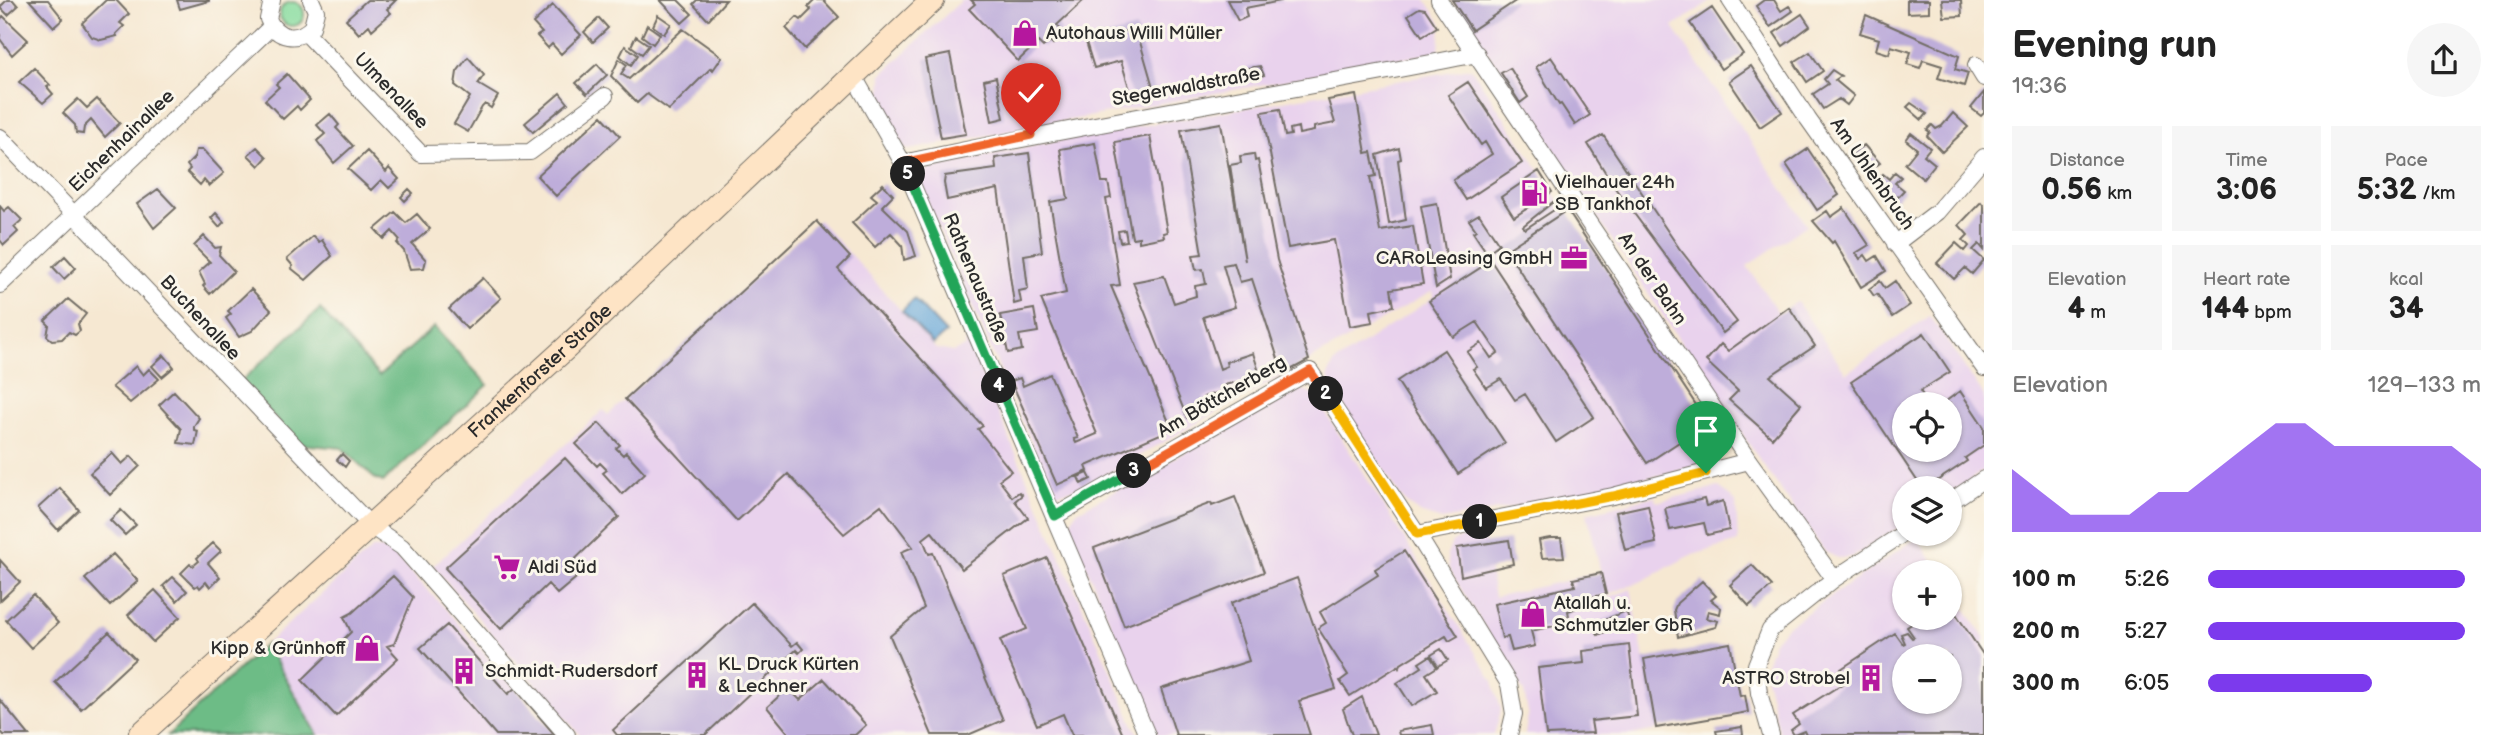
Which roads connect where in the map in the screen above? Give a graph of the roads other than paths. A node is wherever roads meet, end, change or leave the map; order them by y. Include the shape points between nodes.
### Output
1 (272, 0) edge
2 (311, 0) edge
3 (933, 0) edge
4 (1439, 0) edge
5 (1730, 0) edge
6 (272, 26) junction
7 (306, 33) junction
8 (1477, 54) junction
9 (853, 75) junction
10 (605, 96) dead end
11 (0, 137) edge
12 (1984, 157) edge
13 (903, 163) junction
14 (74, 216) junction
15 (1895, 244) junction
16 (0, 285) edge
17 (1984, 368) edge
18 (1749, 461) junction
19 (1984, 479) edge
20 (1962, 494) edge
21 (1055, 516) junction
22 (372, 527) junction
23 (1417, 534) junction
24 (1892, 541) edge
25 (1834, 579) junction
26 (140, 735) edge
27 (567, 735) edge
28 (1147, 735) edge
29 (1509, 735) edge
30 (1771, 735) edge

1 - 6 street via 268,10
2 - 7 street via 315,19
3 - 9 main road, Frankenforster Straße
4 - 8 street, An der Bahn
5 - 15 street, Am Uhlenbruch
6 - 7 street via 288,37
6 - 14 street, Eichenhainallee
7 - 10 street, Ulmenallee via 421,154 530,152
8 - 13 street, Stegerwaldstraße via 1031,135
8 - 18 street, An der Bahn
9 - 13 street, Rathenaustraße
9 - 22 main road, Frankenforster Straße
11 - 14 street, Buchenallee
12 - 15 street via 1937,212
13 - 21 street, Rathenaustraße
14 - 16 street, Eichenhainallee
14 - 22 street, Buchenallee
15 - 17 street, Am Uhlenbruch
18 - 23 street via 1613,496
18 - 25 street, An der Bahn
19 - 20 street
21 - 23 street, Am Böttcherberg via 1310,371
21 - 28 street, Rathenaustraße
22 - 26 main road, Frankenforster Straße
22 - 27 street, Buchenallee via 402,547
23 - 29 street via 1509,684 1514,713
24 - 25 street
25 - 30 street via 1779,621 1763,642 1756,678

